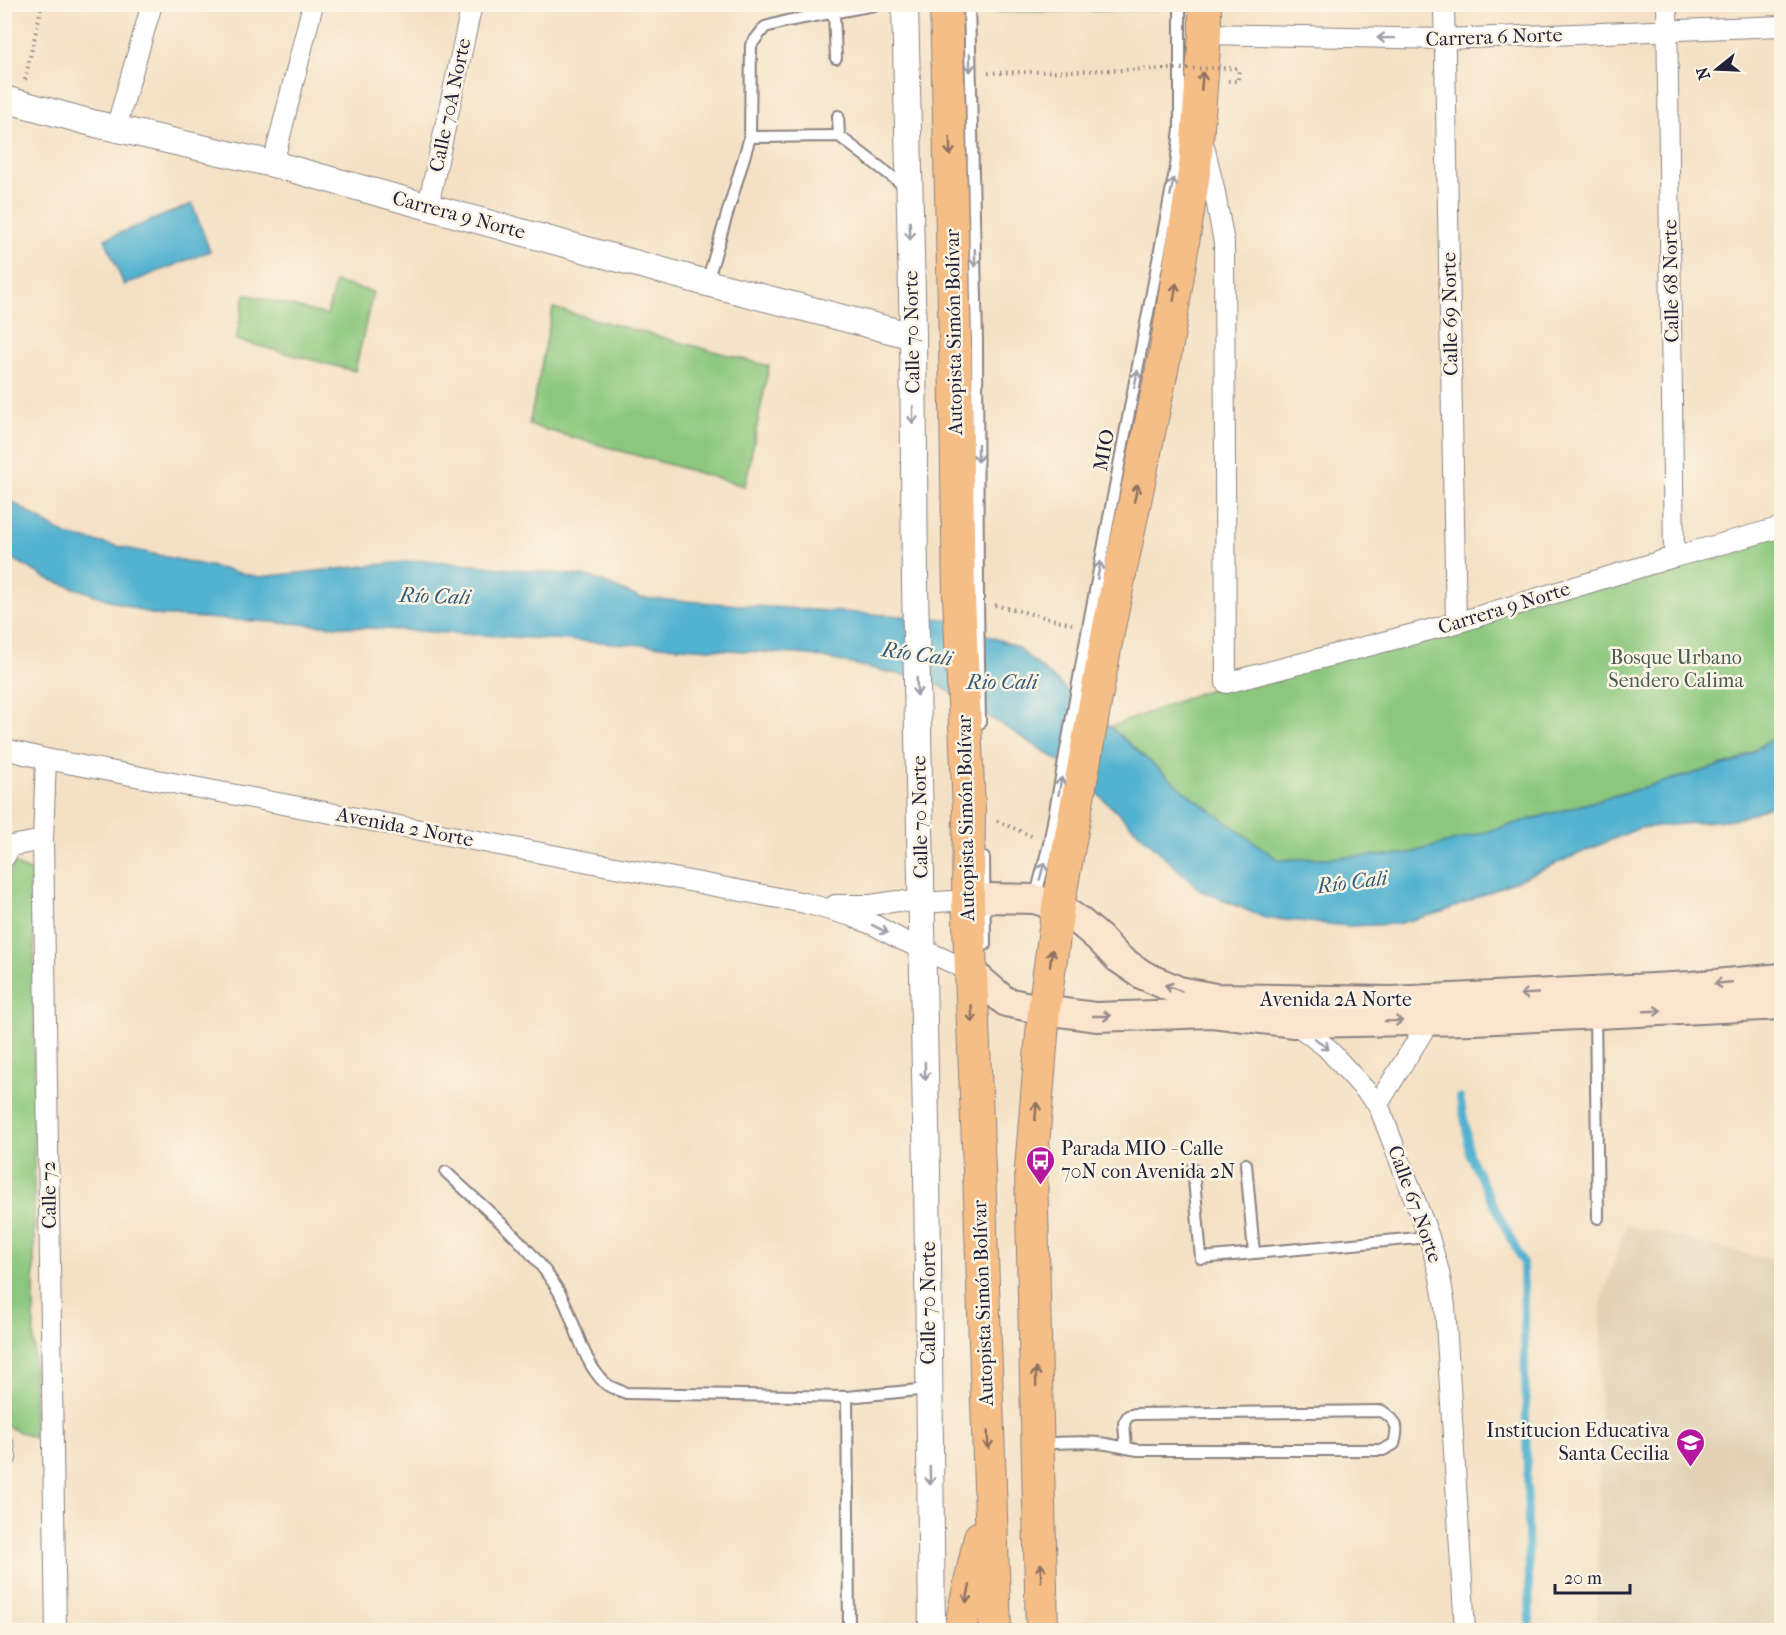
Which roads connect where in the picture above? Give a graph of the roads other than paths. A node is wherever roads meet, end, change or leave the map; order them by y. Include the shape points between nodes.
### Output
1 (152, 4) edge
2 (313, 4) edge
3 (472, 4) edge
4 (880, 4) edge
5 (905, 4) edge
6 (946, 4) edge
7 (969, 4) edge
8 (1180, 4) edge
9 (1444, 4) edge
10 (1667, 4) edge
11 (834, 13) junction
12 (1205, 20) edge
13 (1782, 26) edge
14 (1668, 31) junction
15 (1444, 39) junction
16 (836, 58) dead end
17 (12, 101) edge
18 (838, 116) dead end
19 (116, 128) junction
20 (1199, 128) junction
21 (839, 136) junction
22 (750, 137) junction
23 (273, 164) junction
24 (909, 190) junction
25 (428, 206) junction
26 (707, 283) junction
27 (913, 336) junction
28 (1782, 527) edge
29 (1674, 557) junction
30 (968, 599) junction
31 (1456, 623) junction
32 (1098, 630) junction
33 (981, 732) dead end
34 (4, 749) edge
35 (46, 759) junction
36 (43, 840) junction
37 (983, 850) dead end
38 (4, 858) edge
39 (976, 899) junction
40 (806, 903) junction
41 (921, 903) junction
42 (1046, 903) junction
43 (923, 950) junction
44 (981, 970) junction
45 (1782, 978) edge
46 (1595, 1002) junction
47 (1782, 1005) edge
48 (1044, 1010) junction
49 (1429, 1010) junction
50 (1293, 1012) junction
51 (1378, 1104) junction
52 (1246, 1164) dead end
53 (1193, 1168) dead end
54 (446, 1172) dead end
55 (1598, 1218) dead end
56 (1429, 1237) junction
57 (1254, 1253) junction
58 (929, 1389) junction
59 (847, 1397) junction
60 (1038, 1444) junction
61 (5, 1446) edge
62 (1125, 1448) junction
63 (4, 1460) edge
64 (989, 1495) junction
65 (56, 1630) edge
66 (849, 1630) edge
67 (932, 1630) edge
68 (960, 1630) edge
69 (995, 1630) edge
70 (1042, 1630) edge
71 (1465, 1630) edge

1 - 19 street
2 - 23 street
3 - 25 street, Calle 70A Norte
4 - 11 lane
5 - 24 street, Calle 70 Norte
6 -> 30 main road, Autopista Simón Bolívar via 955,343
7 -> 30 lane via 977,341
32 -> 8 lane, MIO via 1176,166 1180,128
9 - 15 street, Calle 69 Norte
10 - 14 street, Calle 68 Norte
11 - 16 lane
11 - 22 lane via 765,27 751,45
15 -> 12 street, Carrera 6 Norte
20 -> 12 main road
13 - 14 street, Carrera 6 Norte
14 - 15 street, Carrera 6 Norte
14 - 29 street, Calle 68 Norte
15 - 31 street, Calle 69 Norte
17 - 19 street, Carrera 9 Norte
18 - 21 lane
19 - 23 street, Carrera 9 Norte
20 - 31 street, Carrera 9 Norte via 1224,243 1226,683
32 -> 20 main road via 1166,350
21 - 22 lane
21 - 24 lane
22 - 26 lane
23 - 25 street, Carrera 9 Norte
24 -> 27 street, Calle 70 Norte
25 - 26 street, Carrera 9 Norte
26 - 27 street, Carrera 9 Norte
27 -> 41 street, Calle 70 Norte
28 - 29 street, Carrera 9 Norte
29 - 31 street, Carrera 9 Norte
30 - 33 lane
30 - 39 main road, Autopista Simón Bolívar via 969,809
42 -> 32 main road
34 - 35 street, Avenida 2 Norte
35 - 36 street, Calle 72
35 - 40 street, Avenida 2 Norte
36 - 38 street via 11,846
36 - 65 street, Calle 72
37 - 39 lane
39 - 41 street
39 - 42 main road
39 - 44 main road, Autopista Simón Bolívar
40 - 41 street, Avenida 2 Norte
40 -> 43 street, Avenida 2 Norte via 852,916
41 - 43 street, Calle 70 Norte
48 -> 42 main road
50 -> 42 main road, Avenida 2A Norte via 1171,988 1143,975 1118,958 1099,938
43 - 44 street, Avenida 2A Norte
43 -> 58 street, Calle 70 Norte
44 - 48 main road, Avenida 2A Norte via 1006,1002
44 -> 64 main road, Autopista Simón Bolívar via 980,1182
45 -> 46 main road, Avenida 2A Norte via 1692,986
46 -> 47 main road, Avenida 2A Norte via 1694,1010
46 - 49 main road, Avenida 2A Norte via 1474,1020
46 - 55 lane
48 -> 50 main road, Avenida 2A Norte via 1096,1017
60 -> 48 main road via 1031,1170
49 - 50 main road, Avenida 2A Norte
49 - 51 street
50 -> 51 street, Calle 67 Norte
51 - 56 street, Calle 67 Norte
52 - 57 lane
53 - 57 lane via 1200,1258
54 - 59 lane via 546,1271 564,1301 592,1366 606,1384 626,1393
56 - 57 lane
56 - 71 street, Calle 67 Norte via 1445,1306
58 - 59 lane
58 -> 67 street, Calle 70 Norte
59 - 66 lane
60 - 62 lane via 1094,1442
70 -> 60 main road
61 - 63 street
62 - 62 lane via 1383,1450 1394,1443 1397,1432 1394,1419 1382,1411 1135,1414 1128,1416 1125,1423
64 -> 68 main road
64 - 69 main road, Autopista Simón Bolívar

